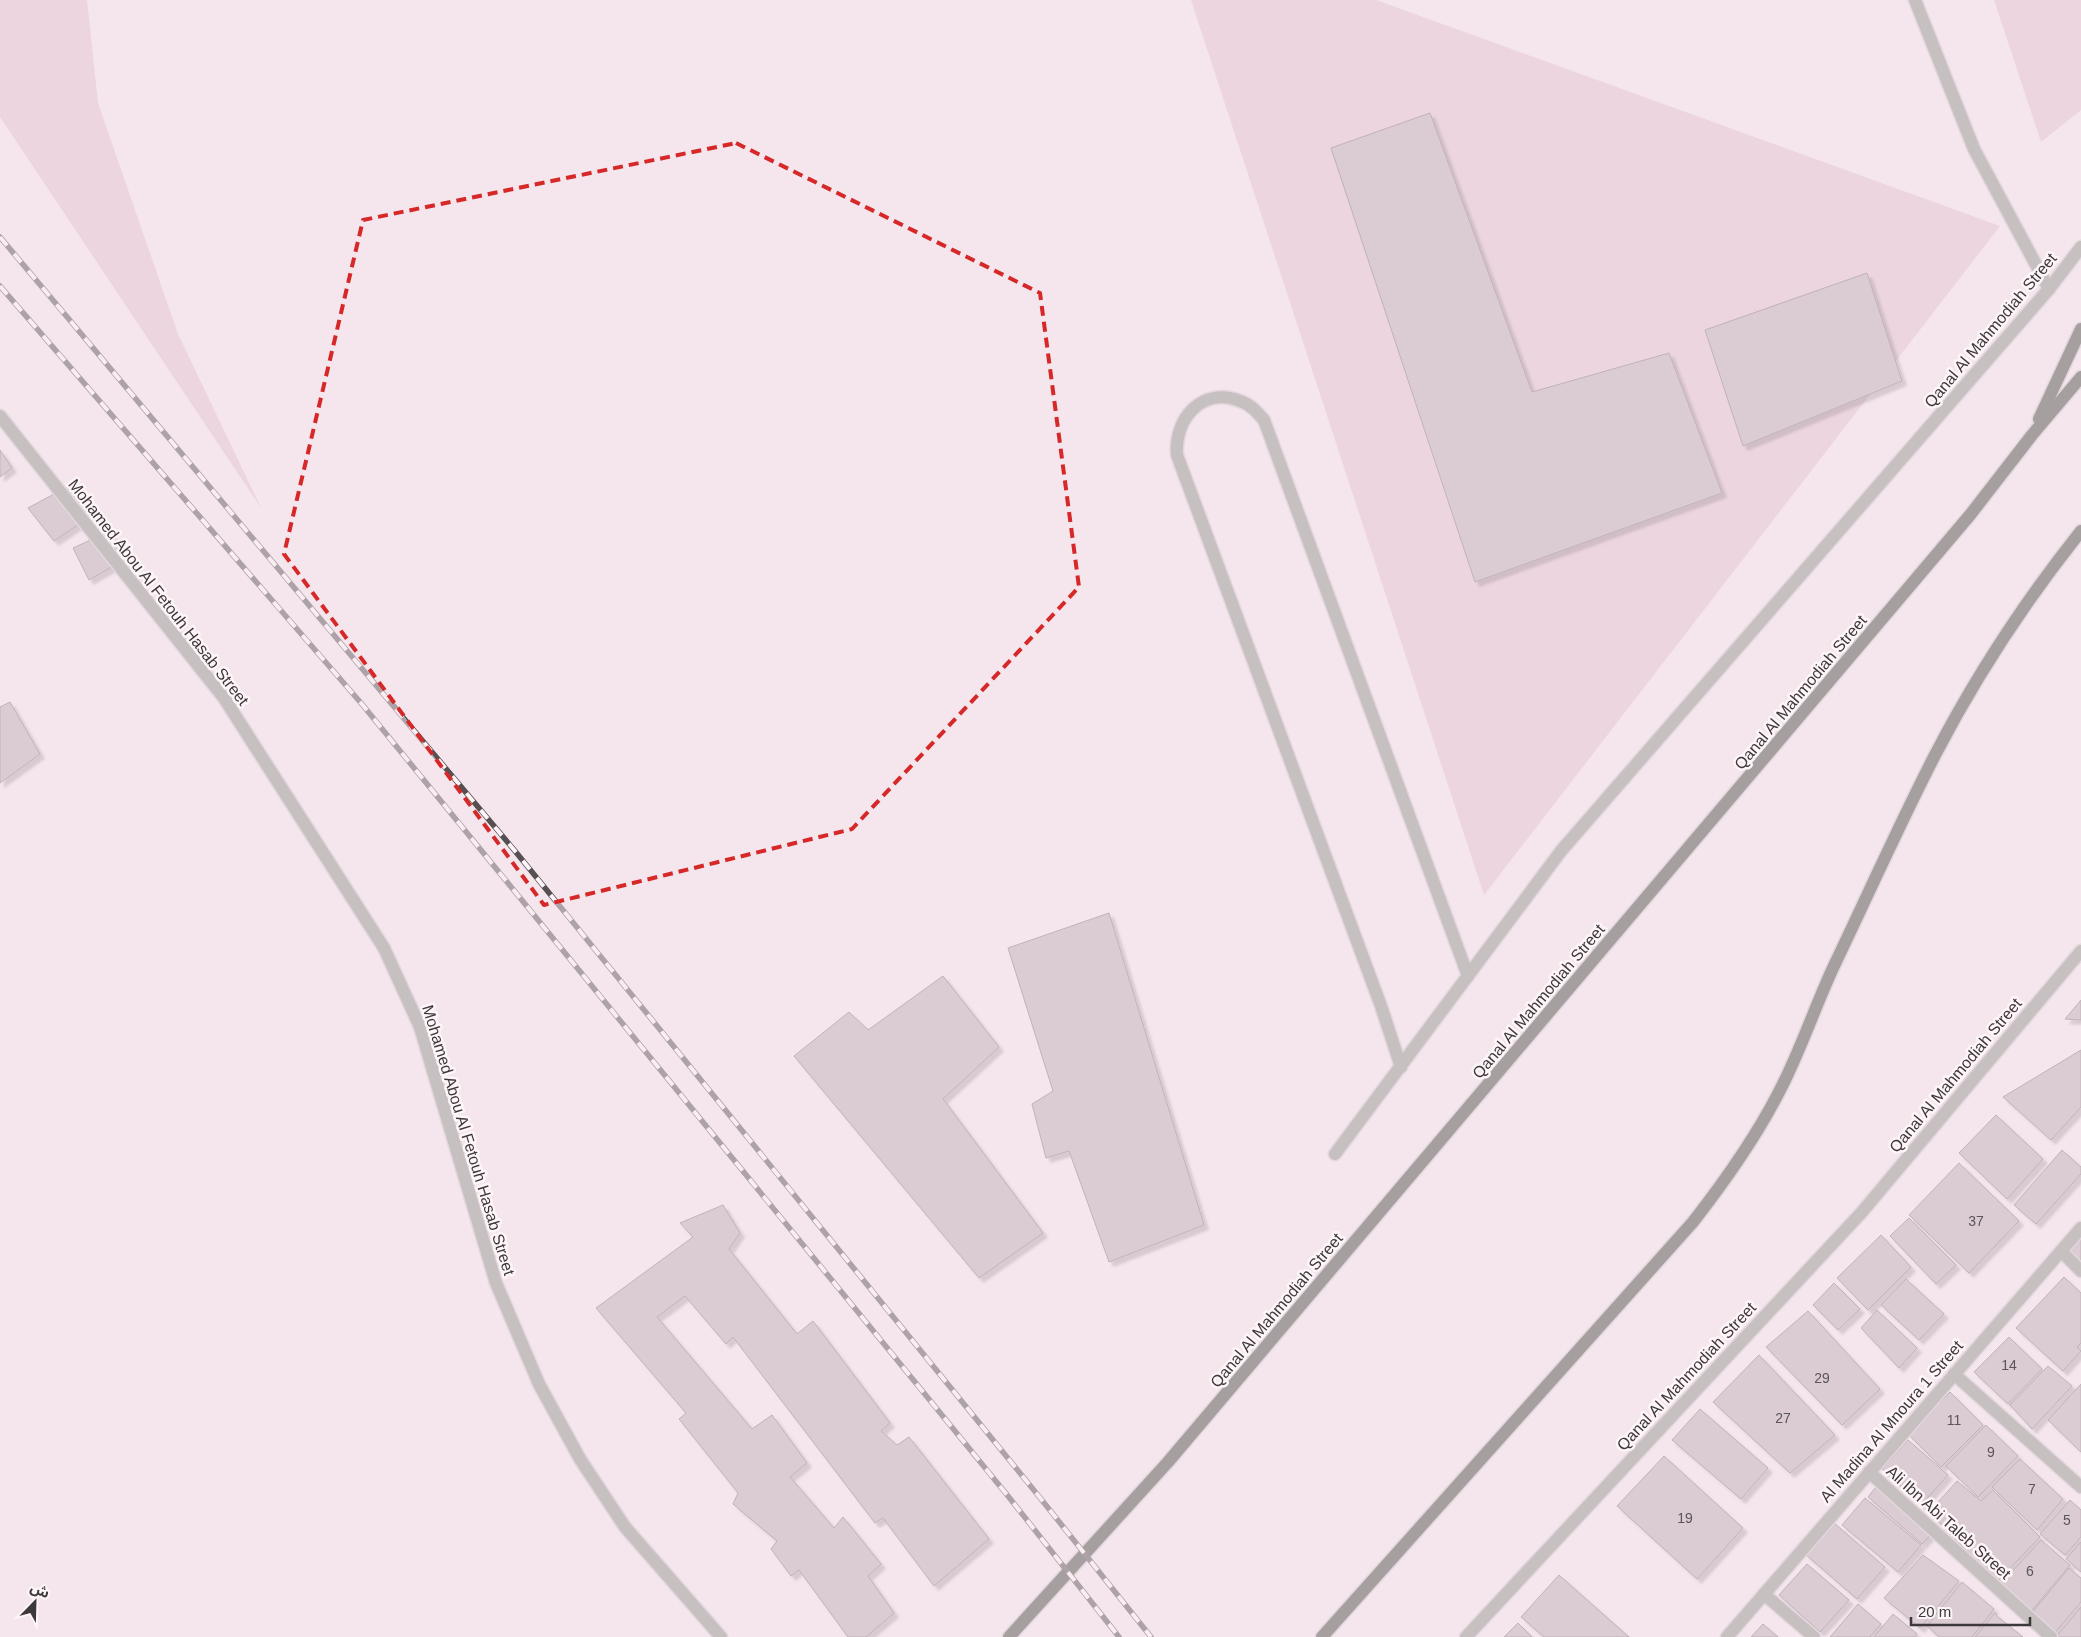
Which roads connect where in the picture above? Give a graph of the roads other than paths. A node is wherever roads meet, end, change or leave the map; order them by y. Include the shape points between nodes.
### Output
1 (1916, 0) edge
2 (2081, 247) edge
3 (2049, 289) junction
4 (2081, 328) edge
5 (2081, 376) edge
6 (0, 416) edge
7 (2032, 435) junction
8 (2081, 531) edge
9 (2081, 951) edge
10 (1468, 976) junction
11 (1401, 1067) junction
12 (1335, 1154) dead end
13 (2081, 1228) edge
14 (2061, 1251) junction
15 (2081, 1271) edge
16 (1954, 1374) junction
17 (1869, 1472) junction
18 (2081, 1487) edge
19 (1764, 1594) junction
20 (721, 1637) edge
21 (1009, 1637) edge
22 (1322, 1637) edge
23 (1466, 1637) edge
24 (1727, 1637) edge
25 (1814, 1637) edge
26 (2051, 1637) edge

1 - 3 street via 1974,149
2 - 3 street, Qanal Al Mahmodiah Street
3 - 10 street, Qanal Al Mahmodiah Street via 1561,851
4 - 7 main road
5 - 7 main road, Qanal Al Mahmodiah Street
6 - 20 street, Mohamed Abou Al Fetouh Hasab Street via 224,698 384,948 420,1027 496,1283 539,1384 580,1459 625,1527
7 - 21 main road, Qanal Al Mahmodiah Street via 1964,523 1168,1462
8 - 22 main road via 2011,626 1935,755 1822,992 1779,1092 1724,1182 1693,1222
9 - 23 street, Qanal Al Mahmodiah Street via 1862,1212
10 - 11 street, Qanal Al Mahmodiah Street
10 - 11 street via 1264,420 1254,408 1241,401 1226,397 1210,399 1187,415 1176,441 1178,455
11 - 12 street, Qanal Al Mahmodiah Street
13 - 14 street, Al Madina Al Mnoura 1 Street
14 - 15 street
14 - 16 street, Al Madina Al Mnoura 1 Street
16 - 17 street, Al Madina Al Mnoura 1 Street
16 - 18 street
17 - 19 street, Al Madina Al Mnoura 1 Street
17 - 26 street, Ali Ibn Abi Taleb Street
19 - 24 street, Al Madina Al Mnoura 1 Street
19 - 25 street

